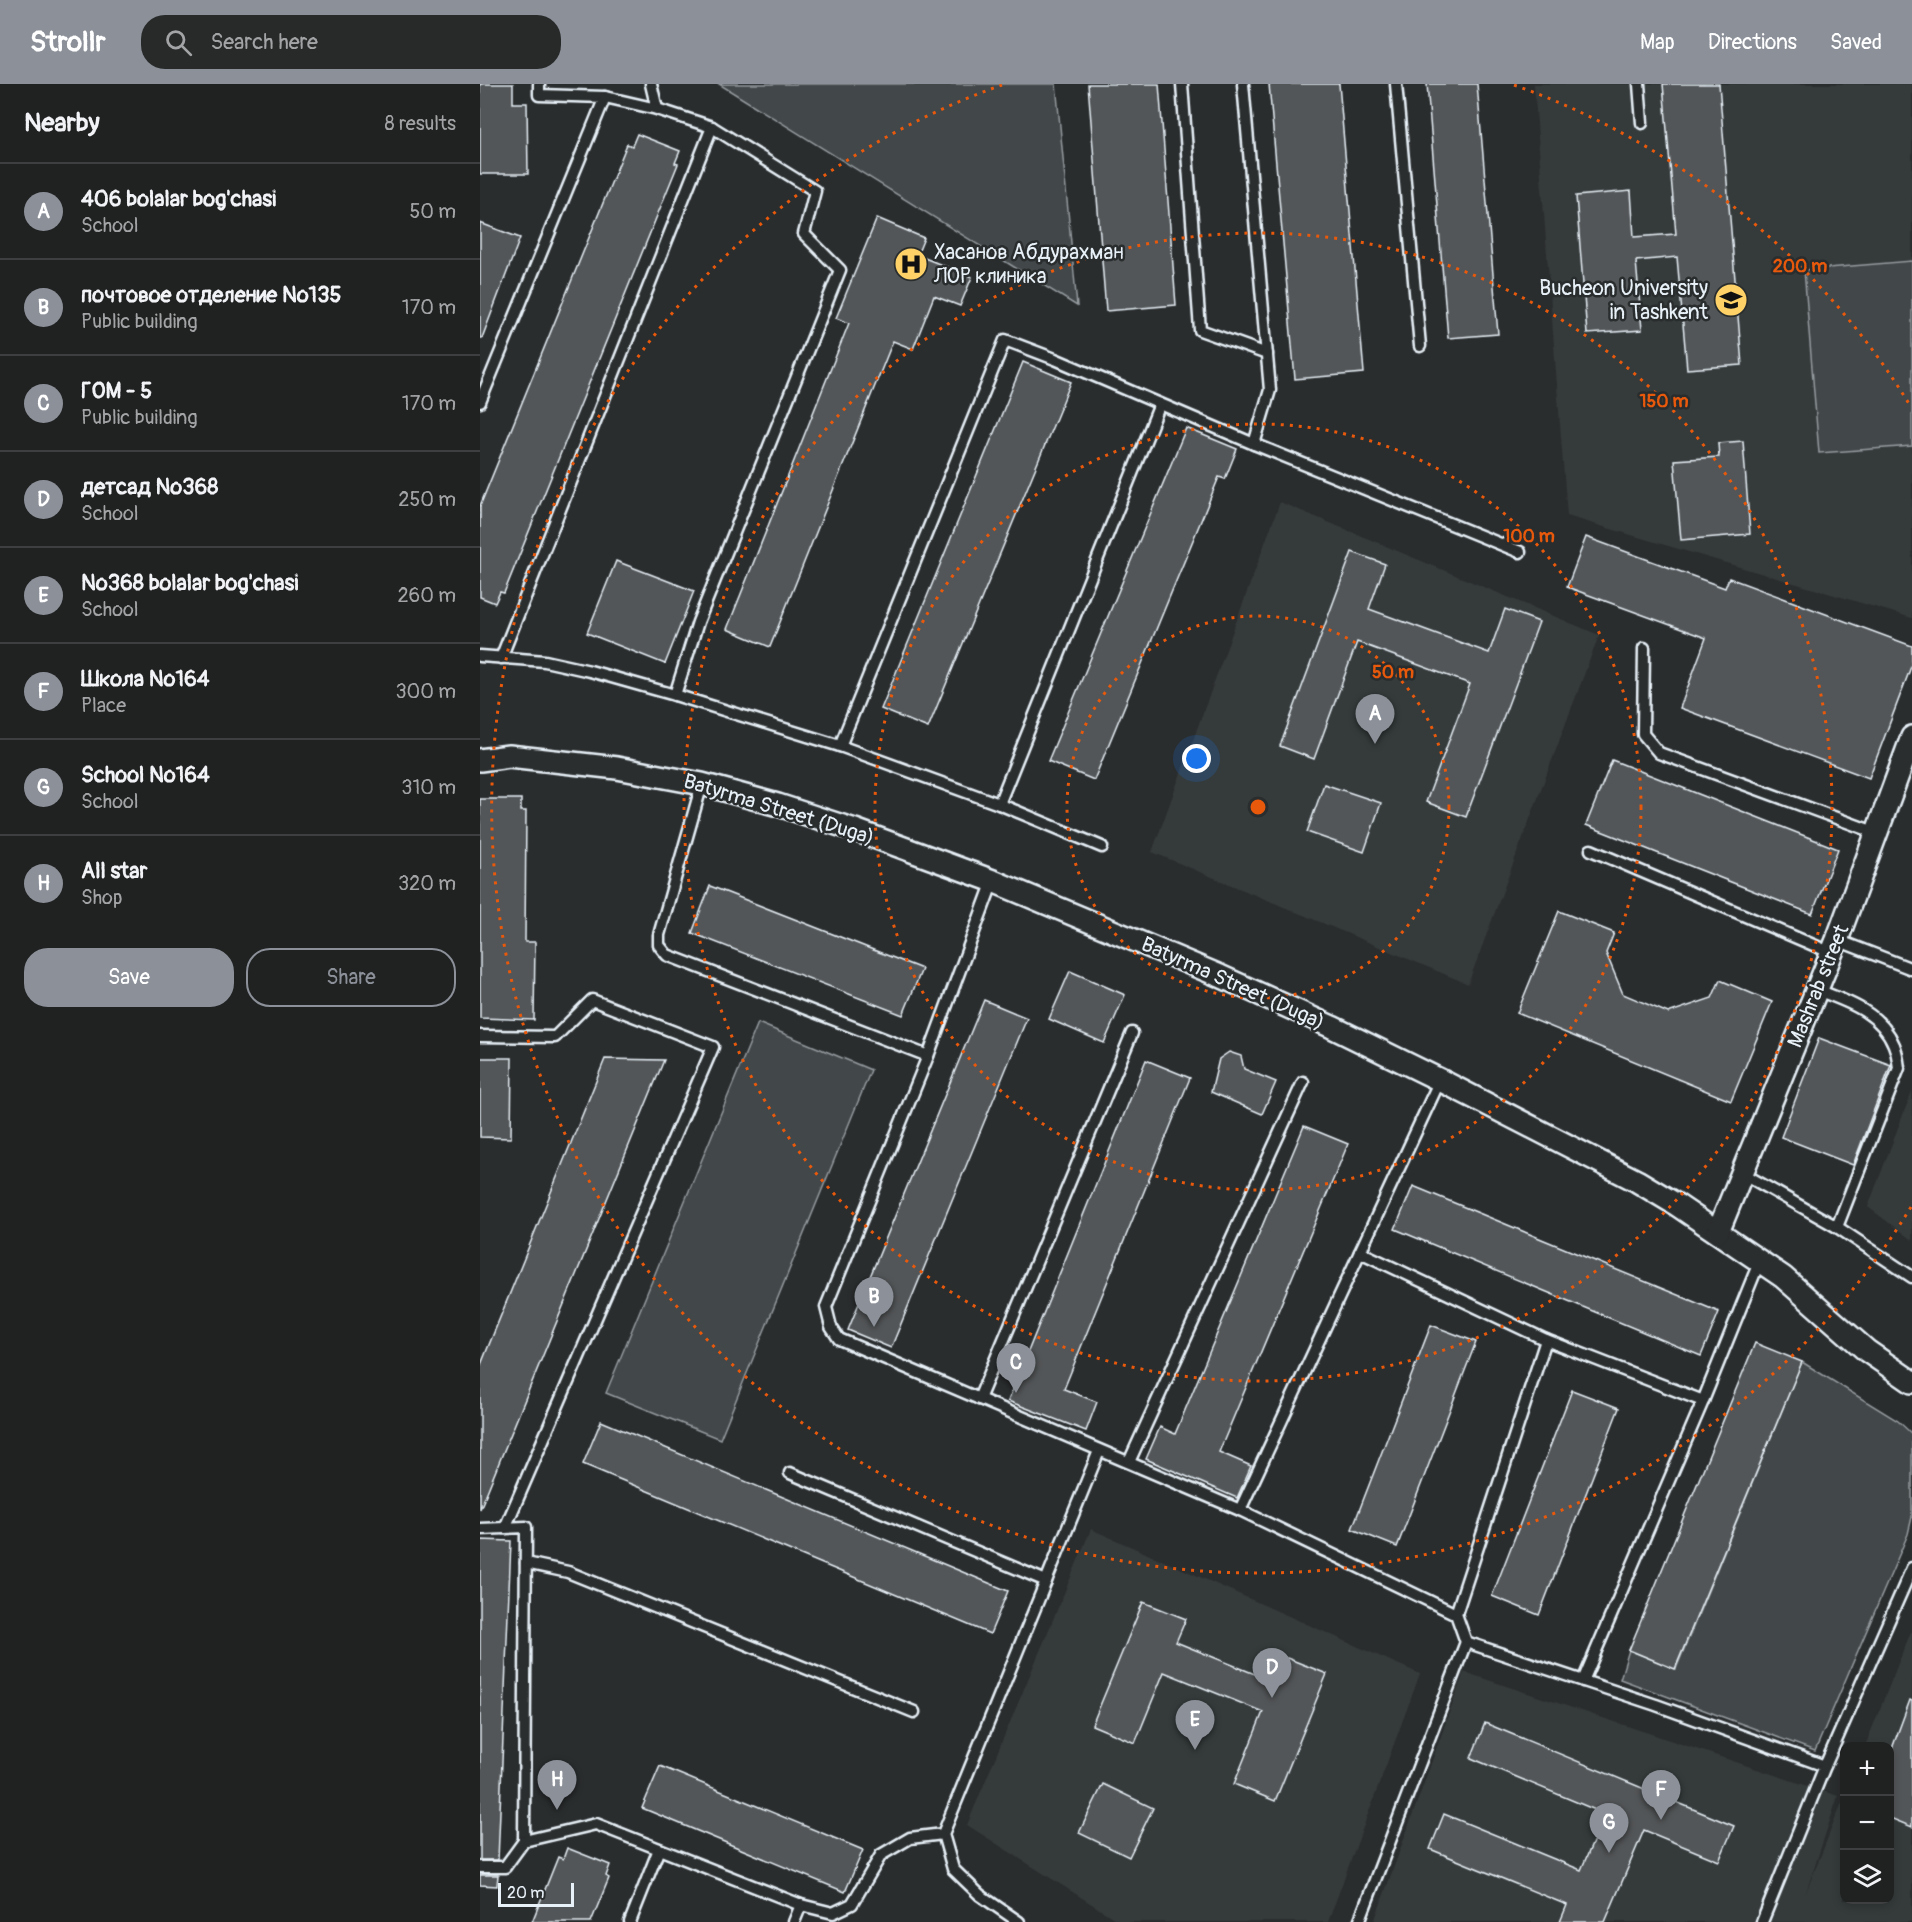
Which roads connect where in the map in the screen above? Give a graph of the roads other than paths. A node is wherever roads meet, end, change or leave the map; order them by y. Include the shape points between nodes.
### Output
1 (539, 84) edge
2 (651, 84) edge
3 (1182, 84) edge
4 (1243, 84) edge
5 (1396, 84) edge
6 (1639, 84) edge
7 (605, 97) junction
8 (657, 109) junction
9 (1642, 123) dead end
10 (712, 127) junction
11 (1420, 346) dead end
12 (1267, 354) junction
13 (480, 402) edge
14 (1160, 404) junction
15 (1254, 444) junction
16 (1520, 552) dead end
17 (1644, 648) dead end
18 (480, 656) edge
19 (501, 658) junction
20 (675, 695) junction
21 (1912, 737) edge
22 (840, 746) junction
23 (480, 760) edge
24 (702, 784) junction
25 (999, 804) junction
26 (1877, 833) junction
27 (1102, 848) dead end
28 (1591, 850) dead end
29 (993, 881) junction
30 (1834, 947) junction
31 (1912, 969) edge
32 (1816, 990) junction
33 (1132, 1033) dead end
34 (480, 1036) edge
35 (928, 1056) junction
36 (1440, 1080) junction
37 (1303, 1082) dead end
38 (1742, 1173) junction
39 (1837, 1227) junction
40 (1718, 1232) junction
41 (1360, 1252) junction
42 (1760, 1260) junction
43 (1912, 1277) edge
44 (1546, 1340) junction
45 (1912, 1382) edge
46 (979, 1400) junction
47 (1703, 1401) junction
48 (1099, 1451) junction
49 (1129, 1462) junction
50 (790, 1473) dead end
51 (1240, 1510) junction
52 (505, 1528) junction
53 (480, 1529) edge
54 (526, 1563) junction
55 (1912, 1568) edge
56 (1046, 1581) junction
57 (1456, 1614) junction
58 (1466, 1642) junction
59 (1584, 1681) junction
60 (914, 1712) dead end
61 (1825, 1766) junction
62 (943, 1834) junction
63 (524, 1841) junction
64 (659, 1849) junction
65 (480, 1867) edge
66 (801, 1905) junction
67 (630, 1922) edge
68 (794, 1922) edge
69 (1019, 1922) edge
70 (1359, 1922) edge
71 (1762, 1922) edge

1 - 7 lane via 539,95
2 - 8 lane
3 - 12 lane via 1200,330
4 - 12 lane
5 - 11 lane
6 - 9 lane
7 - 8 lane
7 - 13 lane
8 - 10 lane
10 - 19 lane
10 - 20 lane via 815,191 804,234 840,270 698,622
12 - 15 lane via 1270,390
14 - 15 lane
14 - 22 lane via 1005,340
14 - 25 lane
15 - 16 lane
17 - 26 lane via 1643,734 1659,753
18 - 19 lane
19 - 20 lane via 545,661
20 - 22 lane
21 - 26 street, Mashrab street
22 - 25 lane
23 - 24 street, Batyrma Street (Duga) via 509,756 554,760
24 - 29 street, Batyrma Street (Duga) via 855,830
24 - 35 lane via 659,935 659,945 667,956
25 - 27 lane
26 - 30 street, Mashrab street
28 - 30 lane
29 - 35 lane
29 - 36 street, Batyrma Street (Duga) via 1220,976
30 - 31 lane
30 - 32 street, Mashrab street
32 - 38 street, Mashrab street
32 - 39 lane via 1856,1005 1881,1024 1894,1044 1899,1068
33 - 46 lane
34 - 52 lane via 555,1037 592,1000 713,1047
35 - 46 lane via 826,1307 831,1327 839,1338
36 - 40 street, Batyrma Street (Duga) via 1637,1181
36 - 41 lane
37 - 49 lane
38 - 39 lane
38 - 40 street, Mashrab street
39 - 43 lane
40 - 42 street, Batyrma Street (Duga)
41 - 44 lane
41 - 51 lane
42 - 45 street, Batyrma Street (Duga) via 1867,1351
42 - 47 lane
44 - 47 lane
44 - 57 lane
46 - 48 lane
47 - 59 lane
48 - 49 lane
48 - 56 lane
49 - 51 lane
50 - 56 lane
51 - 57 lane
52 - 53 lane
52 - 54 lane via 526,1527
54 - 60 lane via 568,1572
54 - 63 lane
55 - 61 lane
56 - 62 lane
57 - 58 lane
58 - 59 lane
58 - 70 lane
59 - 61 lane
61 - 71 lane
62 - 66 lane via 910,1838 881,1855 852,1904 833,1912
62 - 69 lane via 952,1869 980,1895
63 - 64 lane via 596,1824
63 - 65 lane via 505,1867
64 - 66 lane
64 - 67 lane
66 - 68 lane

